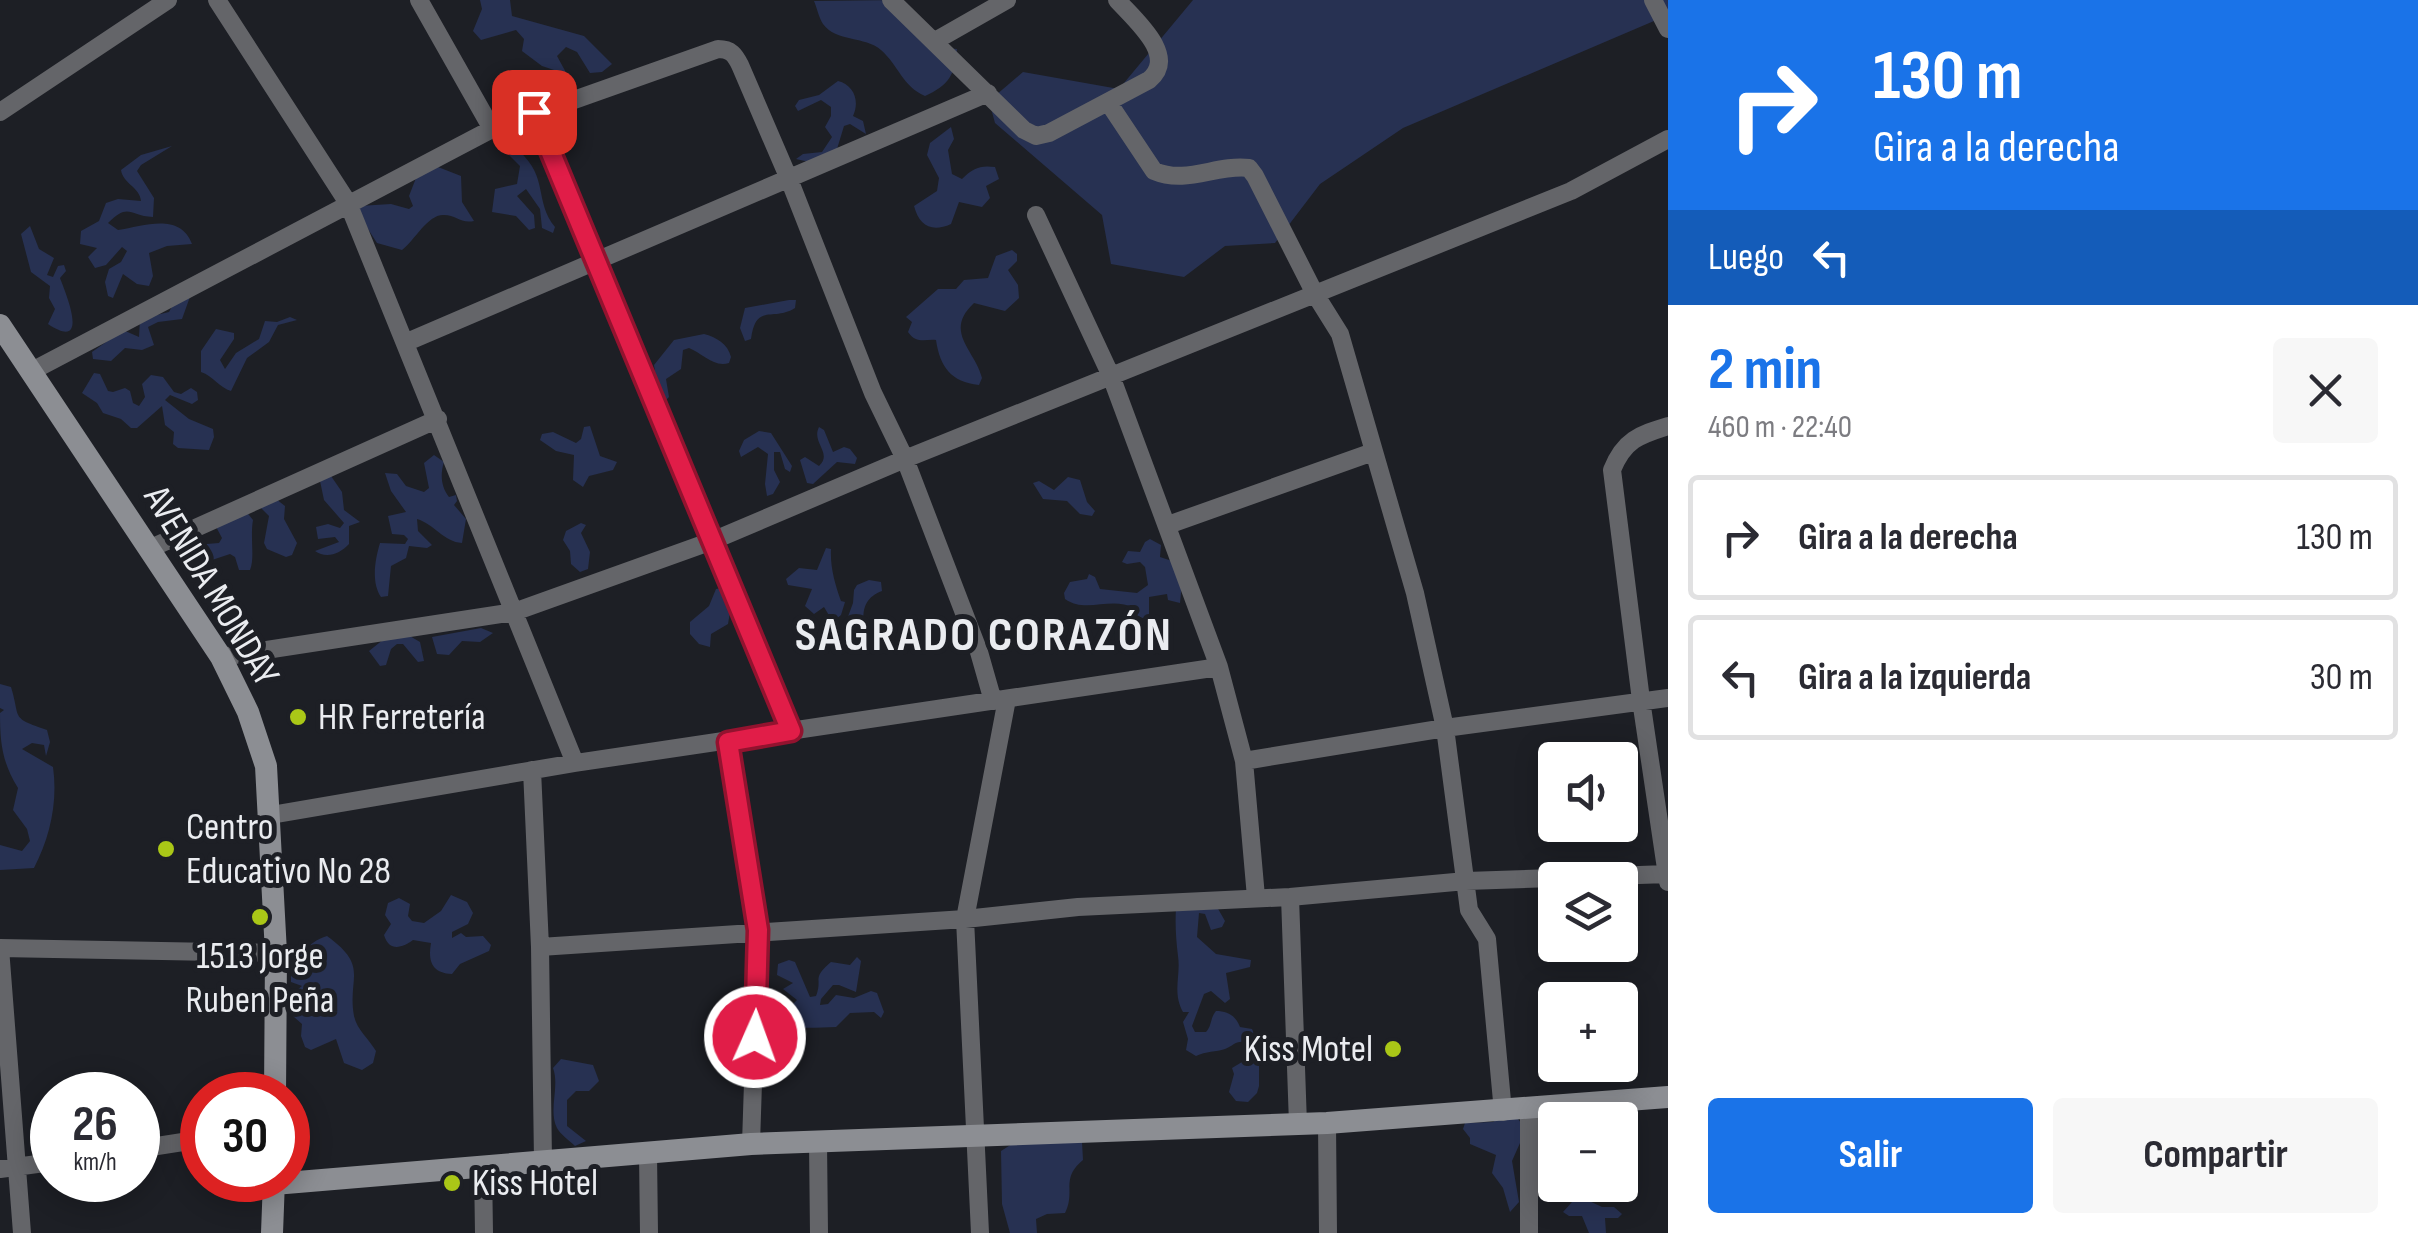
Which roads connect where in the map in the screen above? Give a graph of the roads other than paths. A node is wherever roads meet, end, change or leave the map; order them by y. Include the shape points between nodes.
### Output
1 (168, 0) edge
2 (217, 0) edge
3 (419, 0) edge
4 (891, 0) edge
5 (1006, 0) edge
6 (1117, 0) edge
7 (1653, 0) edge
8 (1668, 30) edge
9 (935, 41) junction
10 (988, 94) junction
11 (1108, 102) junction
12 (0, 112) edge
13 (534, 112) junction
14 (492, 129) junction
15 (1668, 138) edge
16 (790, 178) junction
17 (348, 203) junction
18 (1036, 215) dead end
19 (594, 262) junction
20 (1314, 294) junction
21 (0, 325) edge
22 (407, 342) junction
23 (32, 370) junction
24 (1111, 376) junction
25 (438, 419) junction
26 (1668, 426) edge
27 (1374, 452) junction
28 (904, 458) junction
29 (1168, 525) junction
30 (712, 541) junction
31 (151, 548) junction
32 (514, 612) junction
33 (221, 657) junction
34 (1219, 667) junction
35 (1668, 698) edge
36 (1000, 700) junction
37 (1640, 700) junction
38 (1446, 728) junction
39 (791, 731) junction
40 (728, 742) junction
41 (1244, 761) junction
42 (575, 763) junction
43 (532, 770) junction
44 (270, 815) junction
45 (1668, 874) edge
46 (1466, 881) junction
47 (1668, 882) edge
48 (1290, 896) junction
49 (1256, 897) junction
50 (966, 919) junction
51 (758, 930) junction
52 (540, 947) junction
53 (0, 948) edge
54 (276, 953) junction
55 (274, 1072) edge
56 (1668, 1097) edge
57 (1529, 1110) junction
58 (1503, 1112) junction
59 (1326, 1123) junction
60 (1298, 1124) junction
61 (975, 1136) junction
62 (818, 1142) junction
63 (752, 1144) junction
64 (648, 1153) junction
65 (544, 1161) junction
66 (483, 1166) junction
67 (8, 1168) edge
68 (310, 1179) edge
69 (273, 1202) edge
70 (22, 1233) edge
71 (272, 1233) edge
72 (484, 1233) edge
73 (649, 1233) edge
74 (819, 1233) edge
75 (980, 1233) edge
76 (1328, 1233) edge
77 (1529, 1233) edge

1 - 12 street
2 - 17 street
3 - 14 street
4 - 9 street
5 - 9 street
6 - 11 street via 1162,61 1149,80
7 - 8 street
9 - 10 street
10 - 11 street via 1036,136
10 - 16 street
11 - 20 street via 1154,171 1191,177 1248,168
13 - 14 street
13 - 16 street via 727,49
13 - 19 street
14 - 17 street
15 - 20 street via 1571,191
16 - 19 street
16 - 28 street
17 - 22 street
17 - 23 street
18 - 24 street
19 - 22 street
19 - 30 street
20 - 24 street
20 - 27 street via 1340,334
21 - 23 street, AVENIDA MONDAY
22 - 25 street
23 - 31 street, AVENIDA MONDAY
24 - 28 street
24 - 29 street
25 - 31 street
25 - 32 street
26 - 37 street via 1634,436 1612,470
27 - 29 street
27 - 38 street
28 - 30 street
28 - 36 street
29 - 34 street
30 - 32 street
30 - 39 street
31 - 33 street, AVENIDA MONDAY
32 - 33 street
32 - 42 street
33 - 44 street, AVENIDA MONDAY via 266,766
34 - 36 street
34 - 41 street
35 - 37 street
36 - 39 street
36 - 50 street
37 - 38 street
37 - 45 street
38 - 41 street
38 - 46 street
39 - 40 street
40 - 42 street
40 - 51 street
41 - 49 street
42 - 43 street
43 - 44 street
43 - 52 street
44 - 54 street, AVENIDA MONDAY
45 - 46 street
45 - 47 street
46 - 48 street
46 - 58 street via 1470,915 1487,939
48 - 49 street
48 - 60 street
49 - 50 street
50 - 51 street
50 - 61 street
51 - 52 street
51 - 63 street
52 - 65 street
53 - 54 street
53 - 67 street
54 - 55 street, AVENIDA MONDAY
56 - 57 street
57 - 58 street
57 - 77 street
58 - 59 street
59 - 60 street
59 - 76 street
60 - 61 street
61 - 62 street
61 - 75 street
62 - 63 street
62 - 74 street
63 - 64 street
64 - 65 street
64 - 73 street
65 - 66 street
66 - 68 street
66 - 72 street
67 - 70 street
69 - 71 street

